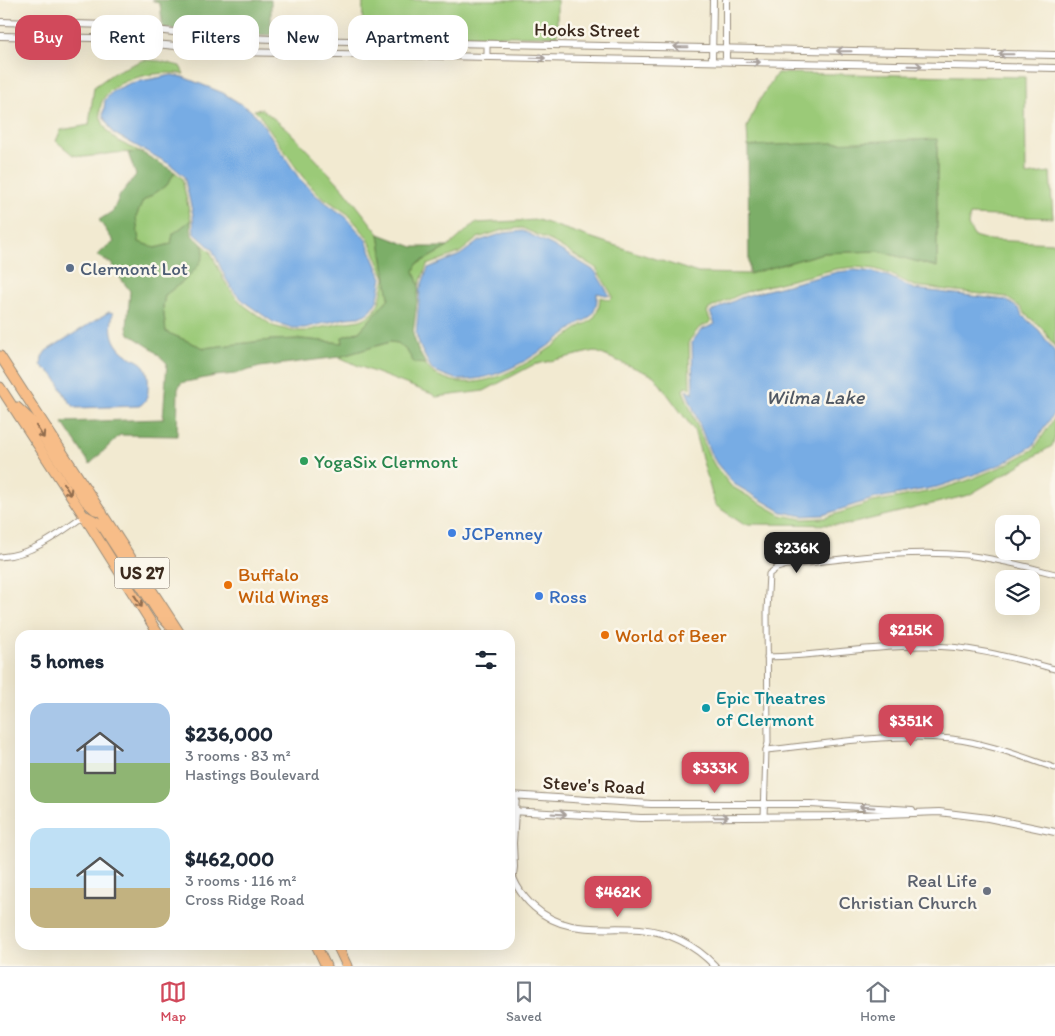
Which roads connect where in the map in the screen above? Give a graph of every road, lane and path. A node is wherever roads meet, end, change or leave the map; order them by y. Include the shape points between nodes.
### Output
1 (713, 0) edge
2 (726, 0) edge
3 (0, 22) edge
4 (0, 36) edge
5 (487, 43) junction
6 (713, 47) junction
7 (726, 48) junction
8 (956, 54) junction
9 (1055, 55) edge
10 (487, 57) junction
11 (712, 61) junction
12 (726, 61) junction
13 (956, 66) junction
14 (1055, 68) edge
15 (0, 356) edge
16 (2, 392) edge
17 (102, 512) junction
18 (84, 516) junction
19 (0, 557) edge
20 (1055, 574) edge
21 (156, 630) edge
22 (174, 630) edge
23 (176, 630) edge
24 (767, 657) junction
25 (1055, 669) edge
26 (766, 750) junction
27 (1055, 768) edge
28 (515, 795) edge
29 (764, 804) junction
30 (515, 811) edge
31 (915, 812) junction
32 (764, 817) junction
33 (1055, 832) edge
34 (515, 883) edge
35 (318, 950) edge
36 (339, 950) edge
37 (326, 966) edge
38 (347, 966) edge
39 (715, 966) edge

1 - 6 street
2 - 7 street
3 - 5 street, Hooks Street via 109,25 220,37
4 - 10 street, Hooks Street via 92,38 239,52
6 -> 5 street, Hooks Street
5 - 10 street
6 - 7 street, Hooks Street
6 - 11 street
8 -> 7 street, Hooks Street
7 - 12 street
9 -> 8 street, Hooks Street
8 - 13 street
10 -> 11 street, Hooks Street
11 - 12 street, Hooks Street
12 -> 13 street, Hooks Street
13 - 14 street, Hooks Street
15 - 17 highway, US 27
16 -> 17 highway via 33,422 86,502
16 -> 18 highway, US 27
17 - 23 highway, US 27
18 - 19 street via 33,549
18 -> 21 highway, US 27
18 - 22 highway via 104,529 159,614
20 - 24 street via 1020,564 965,555 875,556 782,567 768,574
24 - 25 street via 929,646 1001,655
24 - 26 street
26 - 27 street via 908,736 944,738 1007,752
26 - 29 street
28 - 29 street, Steve's Road via 651,804
31 -> 29 street, Steve's Road via 910,809
29 - 32 street
30 -> 32 street, Steve's Road via 641,818
31 - 32 street, Steve's Road
31 - 33 street, Steve's Road via 988,818
34 - 39 street via 534,907 549,918 585,928 640,929 666,934 689,945
35 - 37 highway
36 - 38 highway

